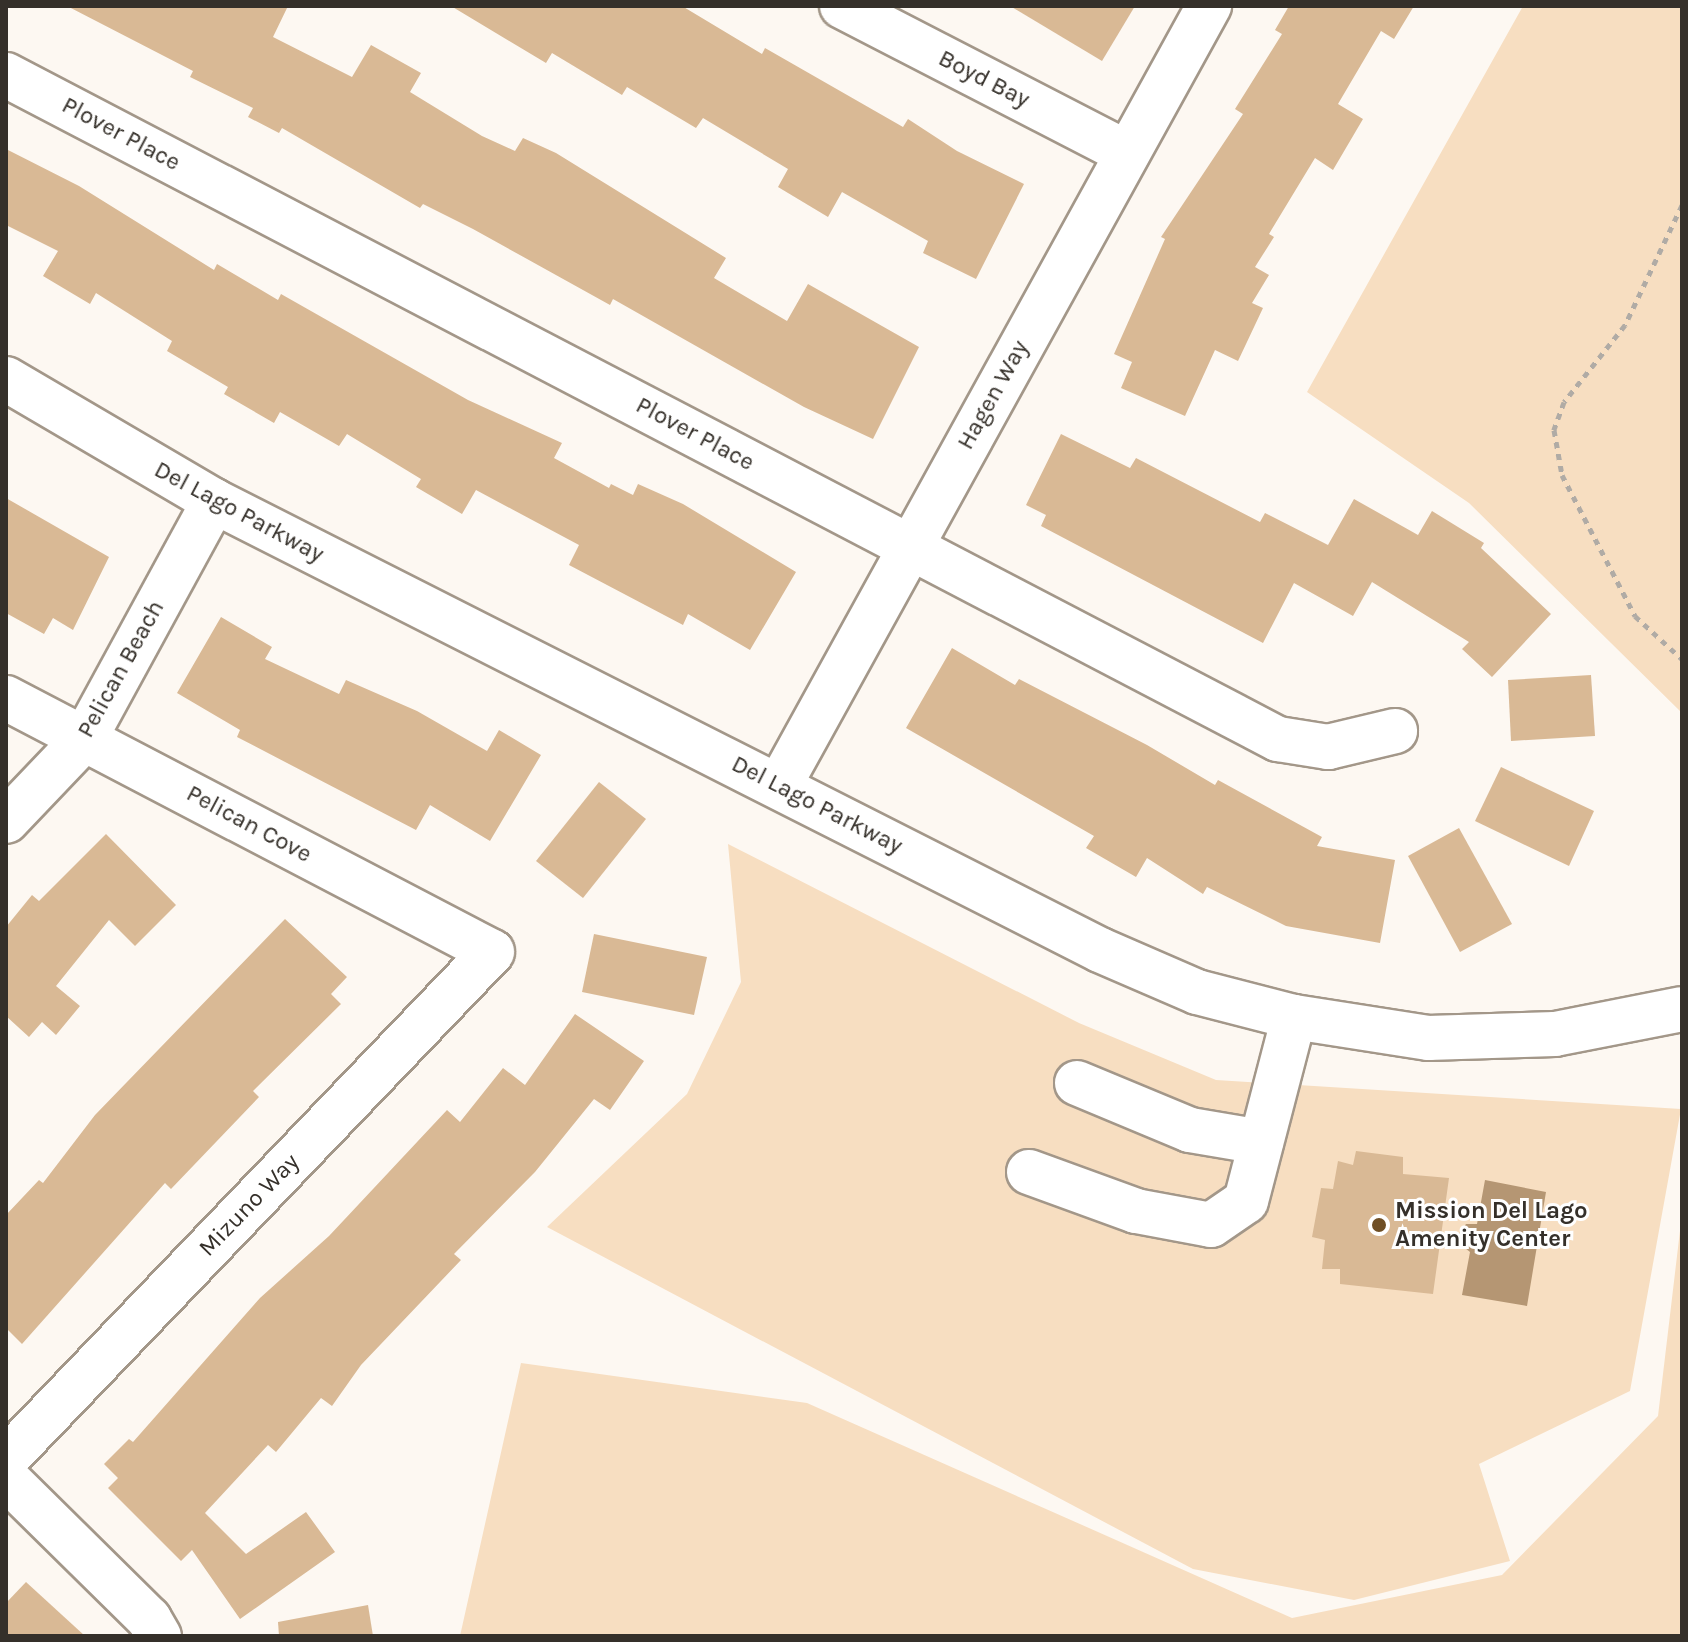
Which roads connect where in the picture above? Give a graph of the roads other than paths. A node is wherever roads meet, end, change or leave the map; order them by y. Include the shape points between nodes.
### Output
1 (842, 6) edge
2 (1209, 6) edge
3 (6, 75) edge
4 (1127, 153) junction
5 (6, 379) edge
6 (214, 501) junction
7 (910, 547) junction
8 (6, 698) edge
9 (1395, 731) dead end
10 (85, 738) junction
11 (779, 786) junction
12 (6, 821) edge
13 (492, 952) joint
14 (1682, 1009) edge
15 (1294, 1017) junction
16 (1077, 1083) dead end
17 (1261, 1142) junction
18 (1029, 1172) dead end
19 (6, 1459) edge
20 (6, 1478) edge
21 (159, 1636) edge

1 - 4 street, Boyd Bay
2 - 4 street, Hagen Way
3 - 7 street, Plover Place
4 - 7 street, Hagen Way
5 - 6 street, Del Lago Parkway
6 - 10 street, Pelican Beach
6 - 11 street, Del Lago Parkway
7 - 9 street, Plover Place via 1278,739 1328,747
7 - 11 street, Hagen Way
8 - 10 street, Pelican Cove
10 - 12 street, Pelican Beach
10 - 13 street, Pelican Cove
11 - 15 street, Del Lago Parkway via 1100,950 1197,992
13 - 19 street, Mizuno Way
14 - 15 street, Del Lago Parkway via 1555,1034 1428,1038
15 - 17 street
16 - 17 street via 1190,1130
17 - 18 street via 1246,1201 1211,1225 1136,1211
20 - 21 street via 149,1619

